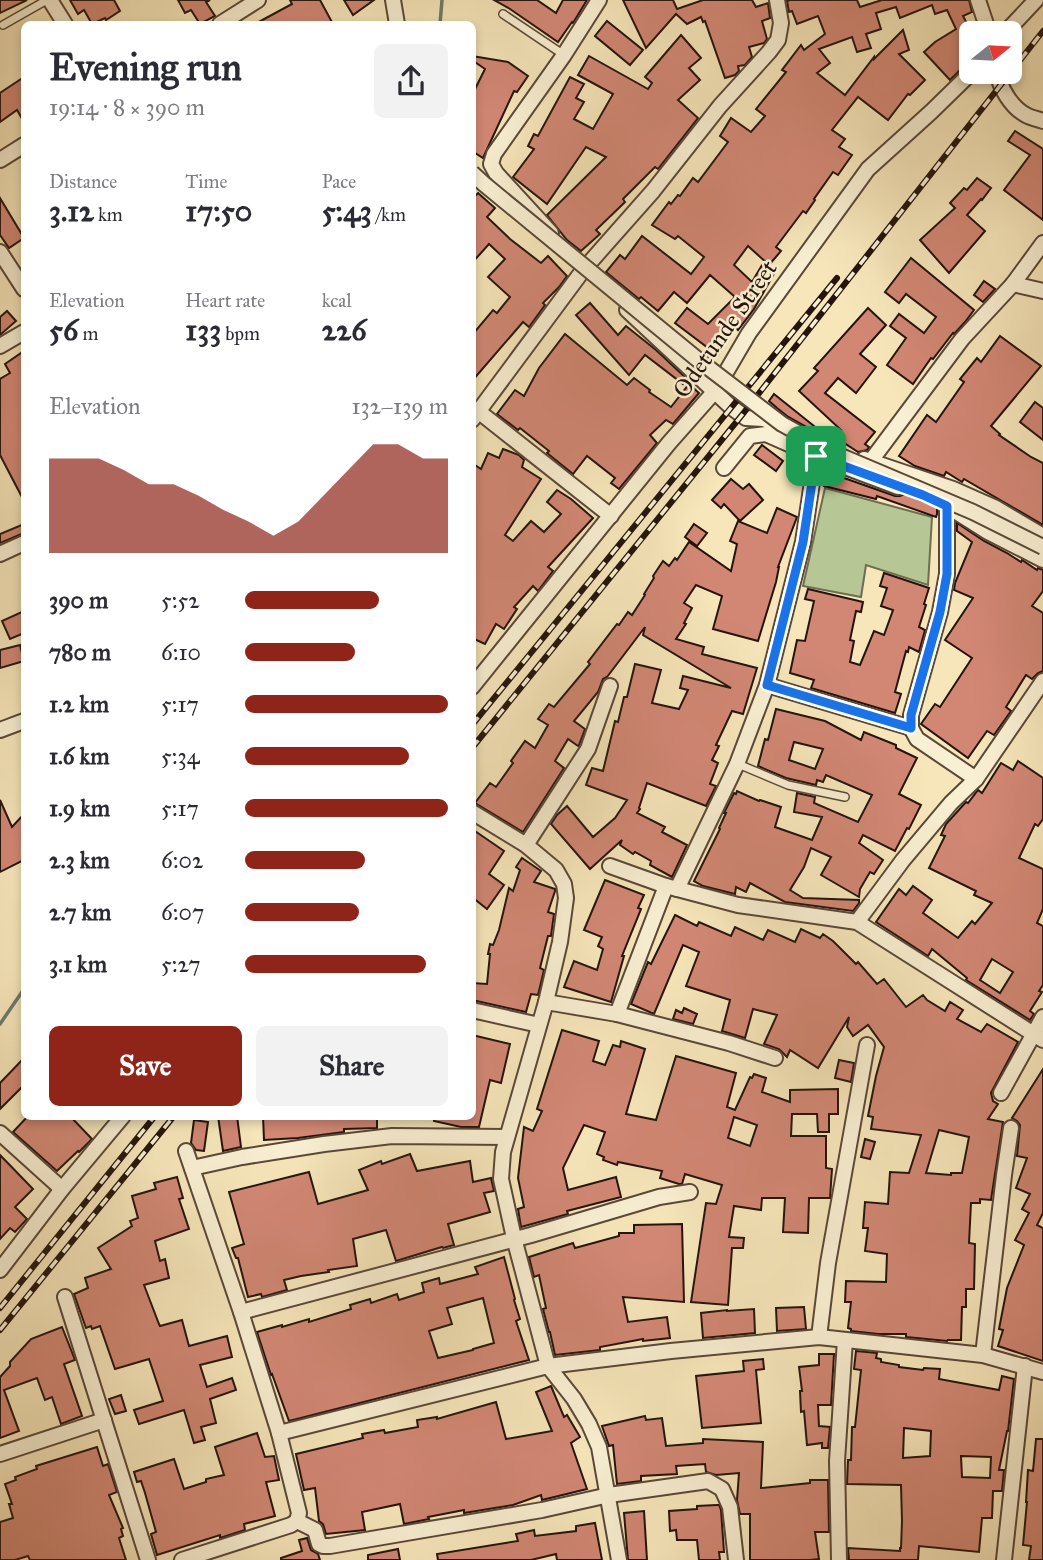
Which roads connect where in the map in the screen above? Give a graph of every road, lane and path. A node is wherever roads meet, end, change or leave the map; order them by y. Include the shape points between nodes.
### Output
1 (49, 0) edge
2 (258, 0) edge
3 (393, 0) edge
4 (599, 0) edge
5 (777, 0) edge
6 (978, 0) edge
7 (1036, 0) edge
8 (503, 14) dead end
9 (63, 21) edge
10 (225, 21) edge
11 (396, 21) edge
12 (985, 21) edge
13 (1017, 21) edge
14 (3, 25) dead end
15 (564, 55) junction
16 (960, 84) edge
17 (1000, 84) edge
18 (1043, 121) edge
19 (21, 147) edge
20 (0, 160) edge
21 (476, 177) edge
22 (1043, 243) edge
23 (0, 252) edge
24 (584, 269) junction
25 (21, 284) edge
26 (1013, 284) junction
27 (1043, 291) edge
28 (21, 334) edge
29 (0, 346) edge
30 (715, 391) junction
31 (476, 414) edge
32 (476, 416) edge
33 (816, 456) junction
34 (870, 462) junction
35 (724, 468) dead end
36 (947, 506) junction
37 (611, 516) junction
38 (1043, 536) edge
39 (21, 544) edge
40 (1043, 547) edge
41 (0, 554) edge
42 (1043, 560) edge
43 (1043, 681) edge
44 (476, 682) edge
45 (767, 685) junction
46 (610, 686) dead end
47 (21, 722) edge
48 (911, 728) junction
49 (0, 730) edge
50 (737, 764) junction
51 (976, 779) junction
52 (845, 797) dead end
53 (476, 814) edge
54 (526, 845) junction
55 (610, 866) dead end
56 (672, 887) junction
57 (857, 922) junction
58 (546, 1002) junction
59 (476, 1011) edge
60 (617, 1014) junction
61 (1043, 1017) edge
62 (539, 1025) junction
63 (1038, 1037) edge
64 (867, 1045) dead end
65 (775, 1058) dead end
66 (1001, 1093) dead end
67 (120, 1120) edge
68 (1011, 1128) dead end
69 (0, 1133) edge
70 (507, 1138) junction
71 (186, 1151) dead end
72 (192, 1168) junction
73 (62, 1189) junction
74 (690, 1192) dead end
75 (514, 1238) junction
76 (0, 1270) edge
77 (65, 1297) dead end
78 (241, 1312) junction
79 (819, 1337) junction
80 (845, 1340) junction
81 (984, 1355) junction
82 (548, 1366) junction
83 (1025, 1366) junction
84 (1043, 1372) edge
85 (104, 1420) junction
86 (279, 1433) junction
87 (0, 1454) edge
88 (609, 1495) junction
89 (297, 1521) junction
90 (148, 1560) edge
91 (182, 1560) edge
92 (619, 1560) edge
93 (736, 1560) edge
94 (839, 1560) edge
95 (1004, 1560) edge

1 - 9 street
1 - 14 lane
2 - 10 street
3 - 11 street
4 - 15 street
5 - 24 street via 778,40
6 - 12 street
7 - 13 street
8 - 15 lane
15 - 24 street via 491,164
16 - 30 street, Odetunde Street via 868,169 749,333
17 - 18 street via 1024,115
19 - 20 street
21 - 40 street, bridge via 782,424 836,454
22 - 26 street
23 - 25 street
24 - 30 street
24 - 31 street
26 - 27 street
26 - 34 street via 962,339
28 - 29 street
30 - 34 street via 746,418 763,419
30 - 37 street, Odetunde Street
32 - 37 street
33 - 35 street via 756,434
33 - 36 street
33 - 45 street via 803,542
34 - 38 street via 953,489
36 - 42 street
36 - 48 street via 947,574
37 - 44 street, Odetunde Street
39 - 41 street
43 - 51 street
45 - 48 street
45 - 50 street
46 - 54 street via 588,749
47 - 49 street
48 - 51 street via 917,739
50 - 52 lane via 788,785
50 - 56 street
51 - 57 street via 903,860
53 - 54 street
54 - 58 street via 556,870 566,898
55 - 56 street
56 - 57 street via 738,905
56 - 60 street
57 - 63 street
58 - 60 street
58 - 62 street
59 - 62 street
60 - 65 street
61 - 63 street
62 - 70 street
63 - 66 street
64 - 79 street
67 - 73 street
68 - 81 street
69 - 73 street
70 - 72 street via 392,1136
70 - 75 street via 501,1179
71 - 72 street
72 - 78 street
73 - 76 street
74 - 75 street
75 - 78 street
75 - 82 street
77 - 85 street
78 - 86 street
79 - 80 street
79 - 82 street
80 - 81 street
80 - 94 street via 837,1461
81 - 83 street
82 - 86 street
82 - 88 street via 589,1424
83 - 84 street
83 - 95 street
85 - 87 street
85 - 90 street
86 - 89 street via 299,1513
88 - 89 street via 330,1546 319,1544 315,1530
88 - 92 street
88 - 93 street via 708,1481 722,1489 730,1507
89 - 91 street

